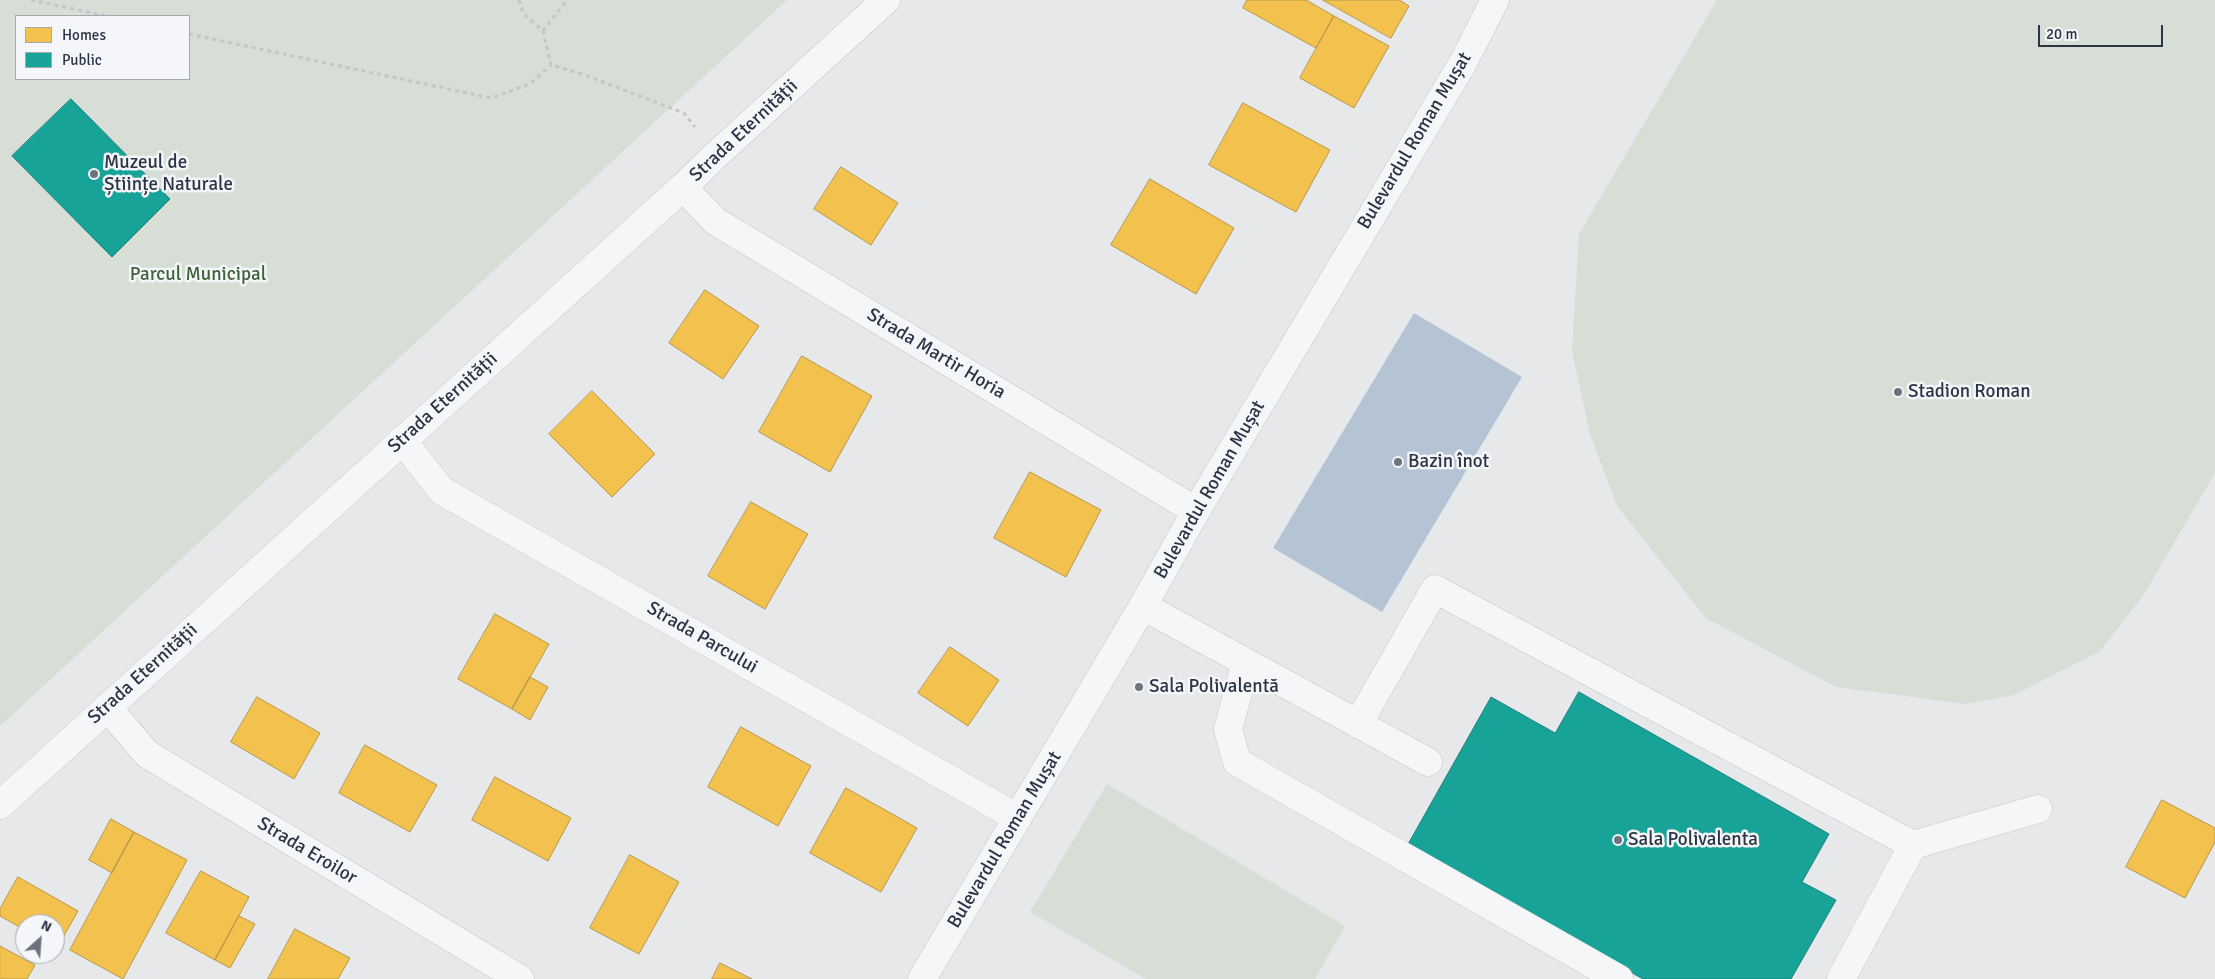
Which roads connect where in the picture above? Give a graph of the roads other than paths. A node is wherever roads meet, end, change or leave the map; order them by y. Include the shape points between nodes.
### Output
1 (886, 0) edge
2 (1495, 0) edge
3 (683, 187) junction
4 (402, 440) junction
5 (1196, 511) junction
6 (1143, 606) junction
7 (1246, 663) junction
8 (107, 707) junction
9 (1358, 724) junction
10 (1428, 762) dead end
11 (0, 805) edge
12 (2038, 809) dead end
13 (1018, 818) junction
14 (1914, 845) junction
15 (520, 979) edge
16 (922, 979) edge
17 (1619, 979) edge
18 (1841, 979) edge

1 - 3 street, Strada Eternității
2 - 5 street, Bulevardul Roman Mușat via 1464,61
3 - 4 street, Strada Eternității
3 - 5 street, Strada Martir Horia via 714,220
4 - 8 street, Strada Eternității
4 - 13 street, Strada Parcului via 442,491
5 - 6 street, Bulevardul Roman Mușat
6 - 7 street
6 - 13 street, Bulevardul Roman Mușat
7 - 9 street
7 - 17 street via 1228,729 1237,762
8 - 11 street, Strada Eternității
8 - 15 street, Strada Eroilor via 146,754
9 - 10 street
9 - 14 street via 1435,589
12 - 14 street
13 - 16 street, Bulevardul Roman Mușat
14 - 18 street

